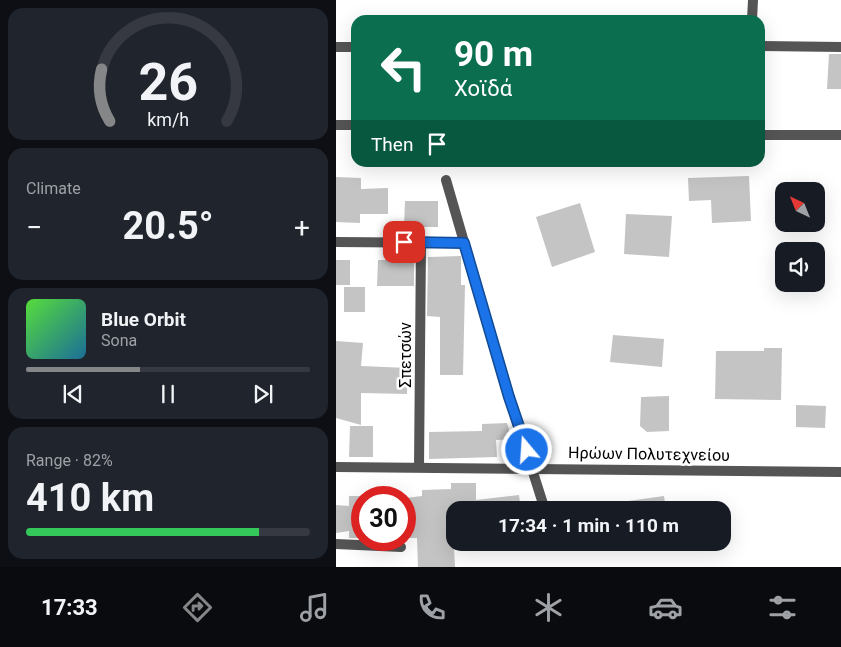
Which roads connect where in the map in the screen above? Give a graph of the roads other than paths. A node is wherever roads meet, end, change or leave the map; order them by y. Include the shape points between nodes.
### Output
1 (753, 0) edge
2 (752, 15) edge
3 (765, 46) edge
4 (336, 47) edge
5 (351, 47) edge
6 (841, 47) edge
7 (336, 124) edge
8 (351, 125) edge
9 (765, 134) edge
10 (841, 135) edge
11 (446, 180) dead end
12 (336, 242) edge
13 (421, 243) junction
14 (464, 243) junction
15 (336, 467) edge
16 (419, 467) junction
17 (533, 468) junction
18 (841, 472) edge
19 (542, 501) edge
20 (336, 544) edge
21 (351, 544) edge

1 - 2 street
3 - 6 street
4 - 5 street
7 - 8 street
9 - 10 street
11 - 14 street
12 - 13 street
13 - 14 street
13 - 16 street, Σπετσών
14 - 17 street
15 - 16 street, Ηρώων Πολυτεχνείου
16 - 17 street, Ηρώων Πολυτεχνείου
17 - 18 street, Ηρώων Πολυτεχνείου
17 - 19 street
20 - 21 street

